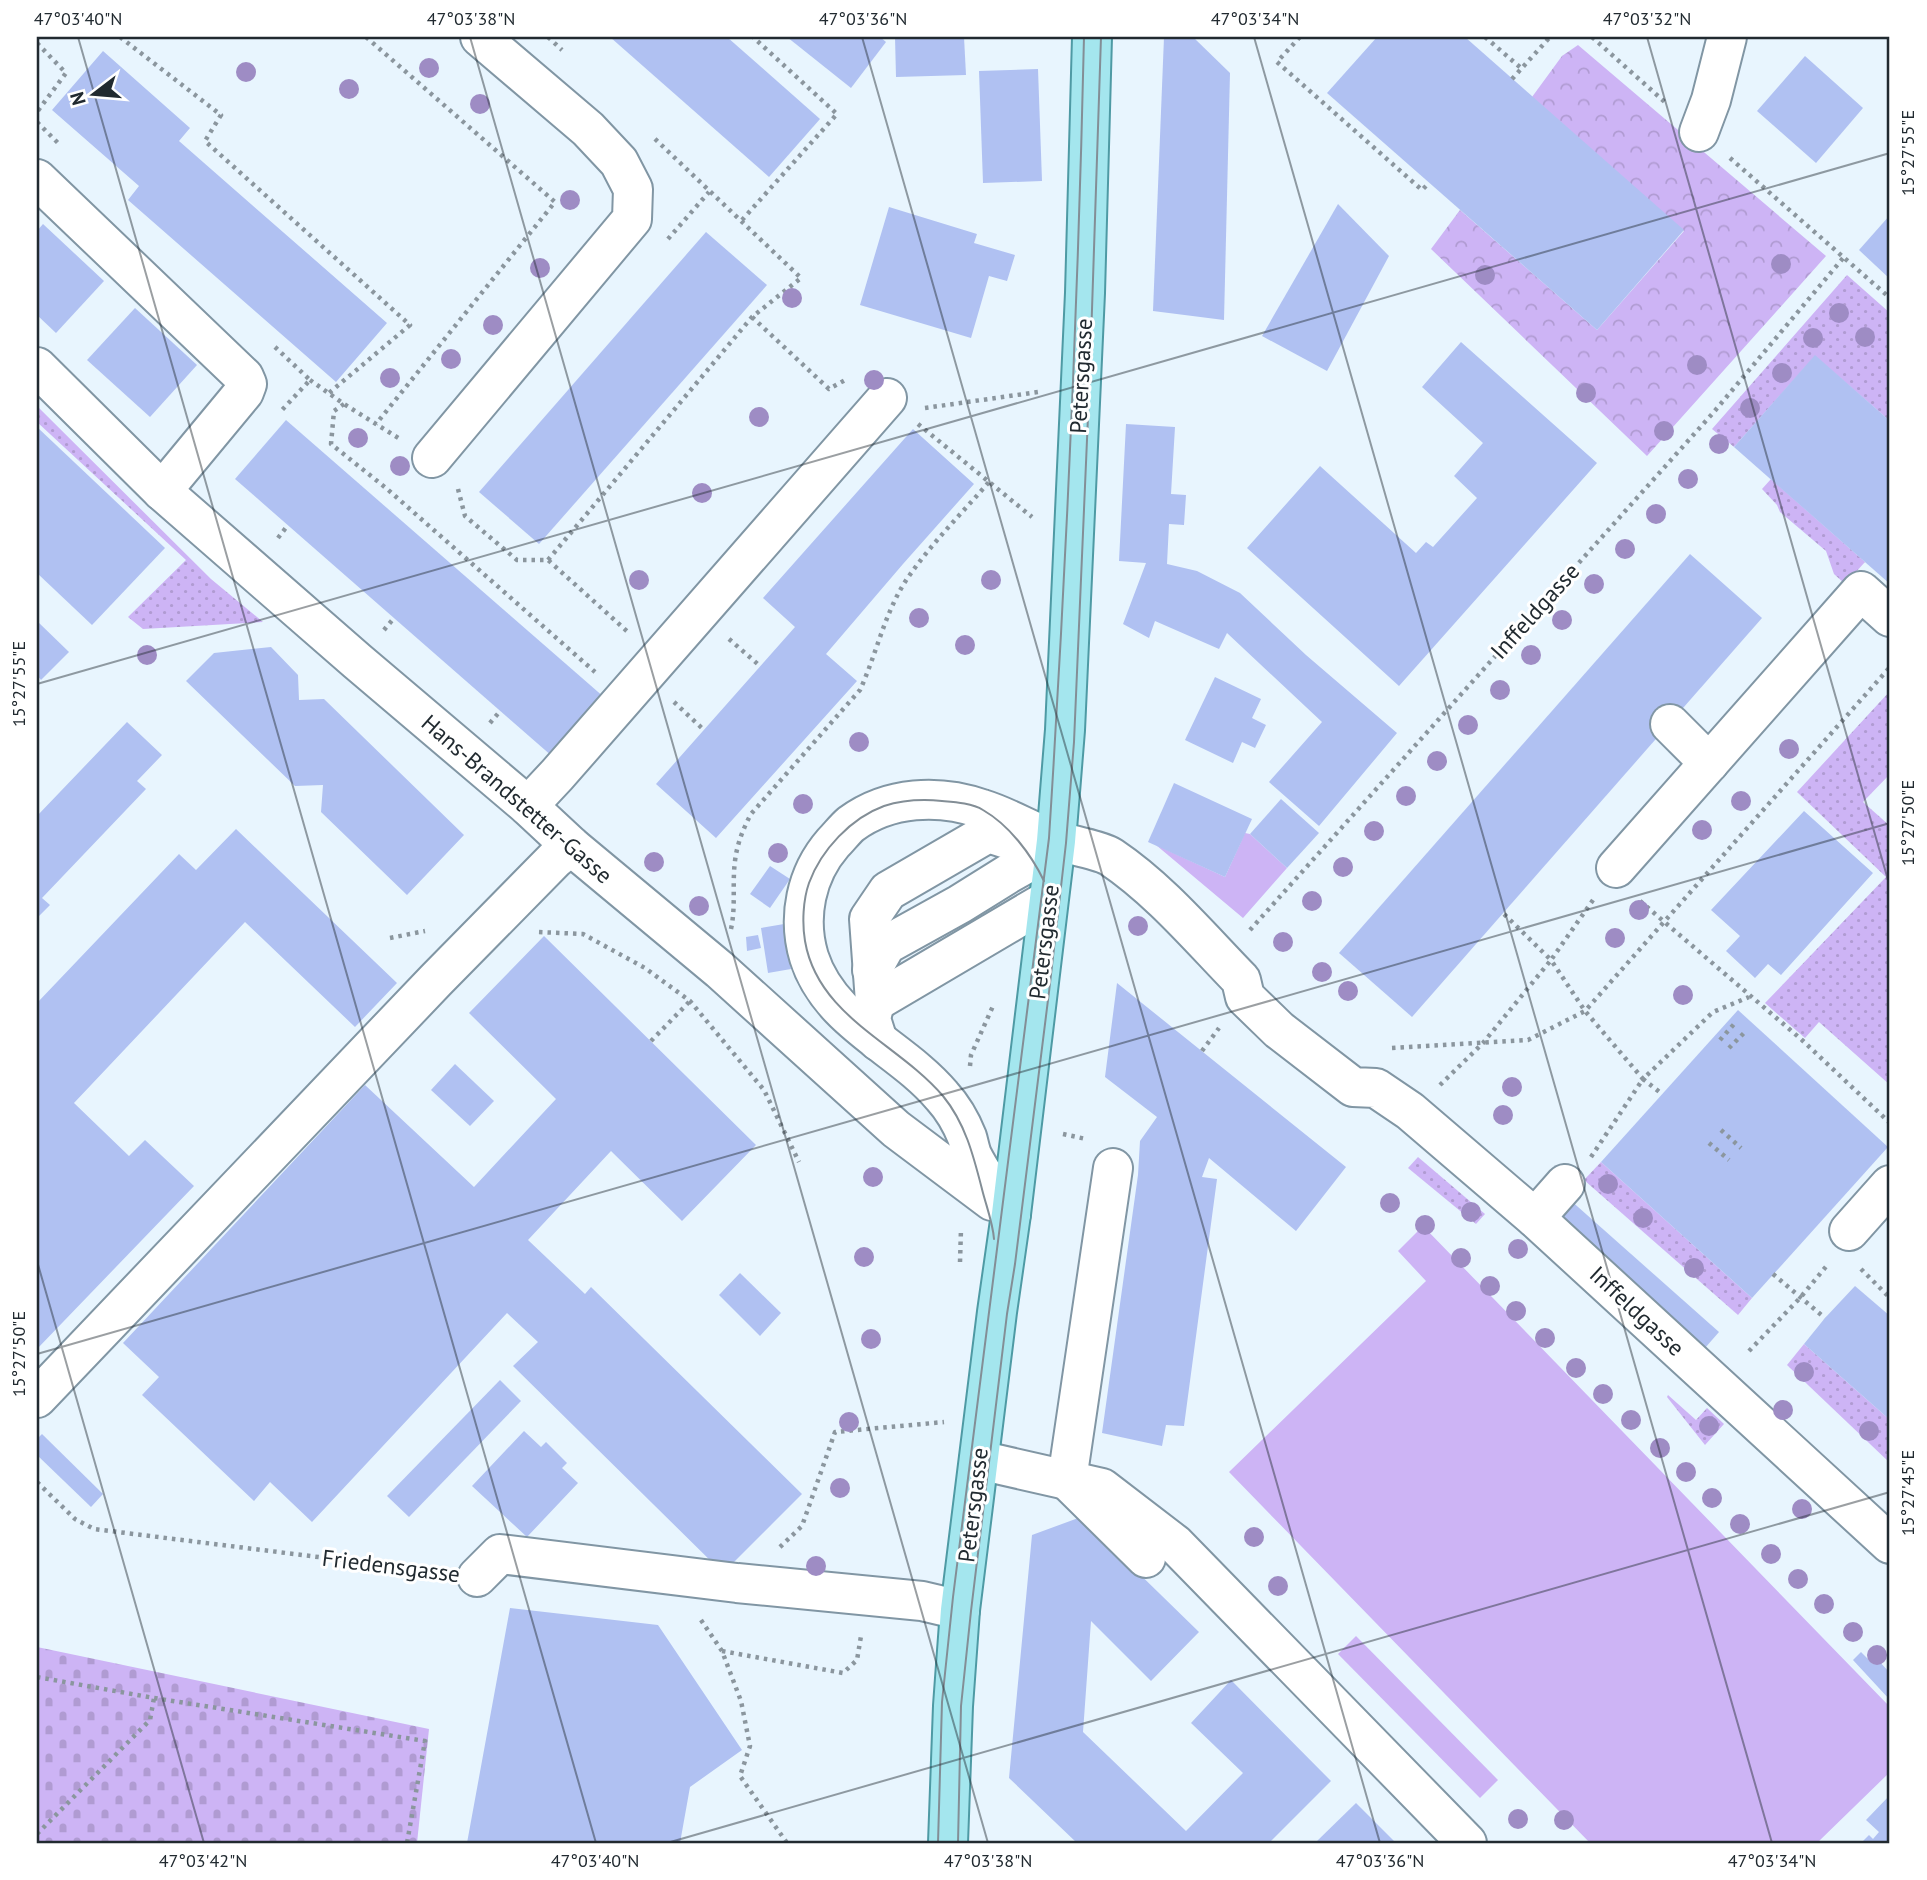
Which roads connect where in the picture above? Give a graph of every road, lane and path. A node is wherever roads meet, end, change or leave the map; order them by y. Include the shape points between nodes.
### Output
1 (120, 37) edge
2 (366, 37) edge
3 (480, 37) edge
4 (752, 37) edge
5 (1092, 37) edge
6 (1300, 37) edge
7 (1485, 37) edge
8 (1550, 37) edge
9 (1727, 37) edge
10 (37, 43) edge
11 (1521, 68) junction
12 (1512, 79) dead end
13 (37, 112) edge
14 (1699, 132) dead end
15 (37, 179) edge
16 (1429, 183) dead end
17 (1890, 298) edge
18 (752, 317) junction
19 (37, 367) edge
20 (310, 380) dead end
21 (1038, 392) dead end
22 (329, 393) junction
23 (344, 404) junction
24 (897, 406) junction
25 (376, 424) junction
26 (432, 458) junction
27 (989, 482) junction
28 (162, 491) junction
29 (1032, 517) dead end
30 (548, 560) junction
31 (1890, 617) edge
32 (721, 631) dead end
33 (760, 666) dead end
34 (1890, 667) edge
35 (662, 677) junction
36 (624, 698) junction
37 (1670, 724) dead end
38 (704, 730) dead end
39 (1709, 763) junction
40 (528, 806) junction
41 (570, 846) junction
42 (1055, 848) junction
43 (1613, 871) junction
44 (1048, 900) junction
45 (1504, 914) dead end
46 (1664, 922) junction
47 (484, 931) junction
48 (730, 935) dead end
49 (390, 938) dead end
50 (1550, 960) junction
51 (1234, 973) junction
52 (874, 986) junction
53 (696, 995) dead end
54 (1749, 997) junction
55 (690, 1001) junction
56 (1585, 1011) junction
57 (990, 1014) dead end
58 (1735, 1023) dead end
59 (1221, 1025) dead end
60 (1745, 1032) dead end
61 (1720, 1040) dead end
62 (651, 1041) dead end
63 (878, 1041) junction
64 (1483, 1043) junction
65 (1392, 1048) dead end
66 (1730, 1048) dead end
67 (1202, 1051) dead end
68 (970, 1075) dead end
69 (1643, 1079) junction
70 (1662, 1094) dead end
71 (1410, 1111) junction
72 (1890, 1124) edge
73 (1721, 1130) dead end
74 (1709, 1143) dead end
75 (1741, 1148) dead end
76 (1729, 1160) dead end
77 (799, 1162) dead end
78 (1112, 1168) dead end
79 (1575, 1175) joint
80 (1890, 1185) edge
81 (1011, 1214) junction
82 (961, 1218) dead end
83 (1535, 1218) junction
84 (1846, 1252) junction
85 (960, 1268) dead end
86 (1773, 1274) dead end
87 (1800, 1297) junction
88 (1890, 1298) edge
89 (1825, 1318) dead end
90 (1749, 1350) dead end
91 (37, 1398) edge
92 (945, 1422) dead end
93 (979, 1460) junction
94 (1067, 1480) junction
95 (37, 1482) edge
96 (1890, 1544) edge
97 (1146, 1558) dead end
98 (477, 1577) joint
99 (737, 1583) junction
100 (867, 1595) junction
101 (960, 1610) junction
102 (703, 1623) dead end
103 (722, 1651) junction
104 (37, 1676) edge
105 (154, 1698) junction
106 (37, 1834) edge
107 (407, 1843) edge
108 (788, 1843) edge
109 (948, 1843) edge
110 (1467, 1843) edge

1 - 22 path via 221,114 205,141 410,325
2 - 25 path via 555,202
3 - 26 street via 588,129 619,162 633,189 632,219
4 - 18 path via 837,114 742,220 802,278
5 - 42 main road, Petersgasse via 1086,279 1065,730
6 - 16 path via 1278,62 1422,190
7 - 11 path
8 - 11 path
9 - 14 street
10 - 13 path via 66,73
11 - 12 path
15 - 28 street via 247,384
17 - 51 path, Inffeldgasse via 1844,257 1713,413 1248,933
18 - 24 path via 829,389 858,372
18 - 30 path
19 - 28 street, Hans-Brandstetter-Gasse
20 - 22 path
21 - 24 path
22 - 23 path
23 - 25 path
23 - 36 path via 334,411 331,444
24 - 27 path
24 - 35 street
25 - 26 path
26 - 30 path via 456,482 465,516 517,560
27 - 29 path
27 - 48 path via 908,578 860,690 751,814 735,861
28 - 40 street, Hans-Brandstetter-Gasse
30 - 35 path
31 - 39 street via 1861,591
32 - 33 path
34 - 46 path
35 - 36 street
35 - 38 path
36 - 40 street
37 - 39 street
39 - 43 street
40 - 41 street, Hans-Brandstetter-Gasse
41 - 47 street
41 - 81 street, Hans-Brandstetter-Gasse via 720,970 896,1129
42 - 44 main road, Petersgasse
42 - 51 street, Inffeldgasse via 1107,854 1141,880
42 - 52 street via 886,945
42 - 63 street, Inffeldgasse via 982,808 953,802 913,800 885,806 850,825 822,856 808,884 805,941 828,994
43 - 46 path
43 - 50 path
44 - 52 street
44 - 81 main road, Petersgasse
45 - 50 path
46 - 54 path
46 - 56 path
47 - 49 path via 429,930
47 - 55 path via 583,933 645,968
47 - 91 street
50 - 56 path
50 - 64 path
51 - 71 street, Inffeldgasse via 1245,997 1279,1030 1353,1087 1376,1088
52 - 63 street via 871,1019
53 - 55 path
54 - 69 path via 1713,1012
54 - 72 path via 1802,1040
55 - 62 path
55 - 77 path via 764,1090
56 - 64 path via 1528,1040
56 - 69 path
57 - 68 path via 971,1055
58 - 61 path
59 - 67 path
60 - 66 path
63 - 81 street, Inffeldgasse via 943,1097 958,1118 973,1156
64 - 65 path
64 - 71 path
69 - 70 path
69 - 79 path
71 - 83 street, Inffeldgasse
73 - 75 path
74 - 76 path
78 - 94 street
79 - 83 street
80 - 84 street
81 - 93 main road, Petersgasse
82 - 85 path
83 - 96 street, Inffeldgasse
84 - 87 path
84 - 88 path
86 - 87 path
87 - 89 path
87 - 90 path
92 - 99 path via 835,1432 802,1526
93 - 94 street
93 - 101 main road, Petersgasse
94 - 97 street
94 - 110 street via 1102,1488 1184,1552
95 - 98 path, Friedensgasse via 75,1519 94,1529
98 - 99 street, Friedensgasse via 500,1554
99 - 100 street, Friedensgasse
100 - 101 street, Friedensgasse
100 - 103 path via 857,1660 843,1673
101 - 109 main road, Petersgasse
102 - 103 path
103 - 108 path via 741,1700 750,1746 740,1776
104 - 105 path
105 - 106 path via 150,1720
105 - 107 path via 425,1741

